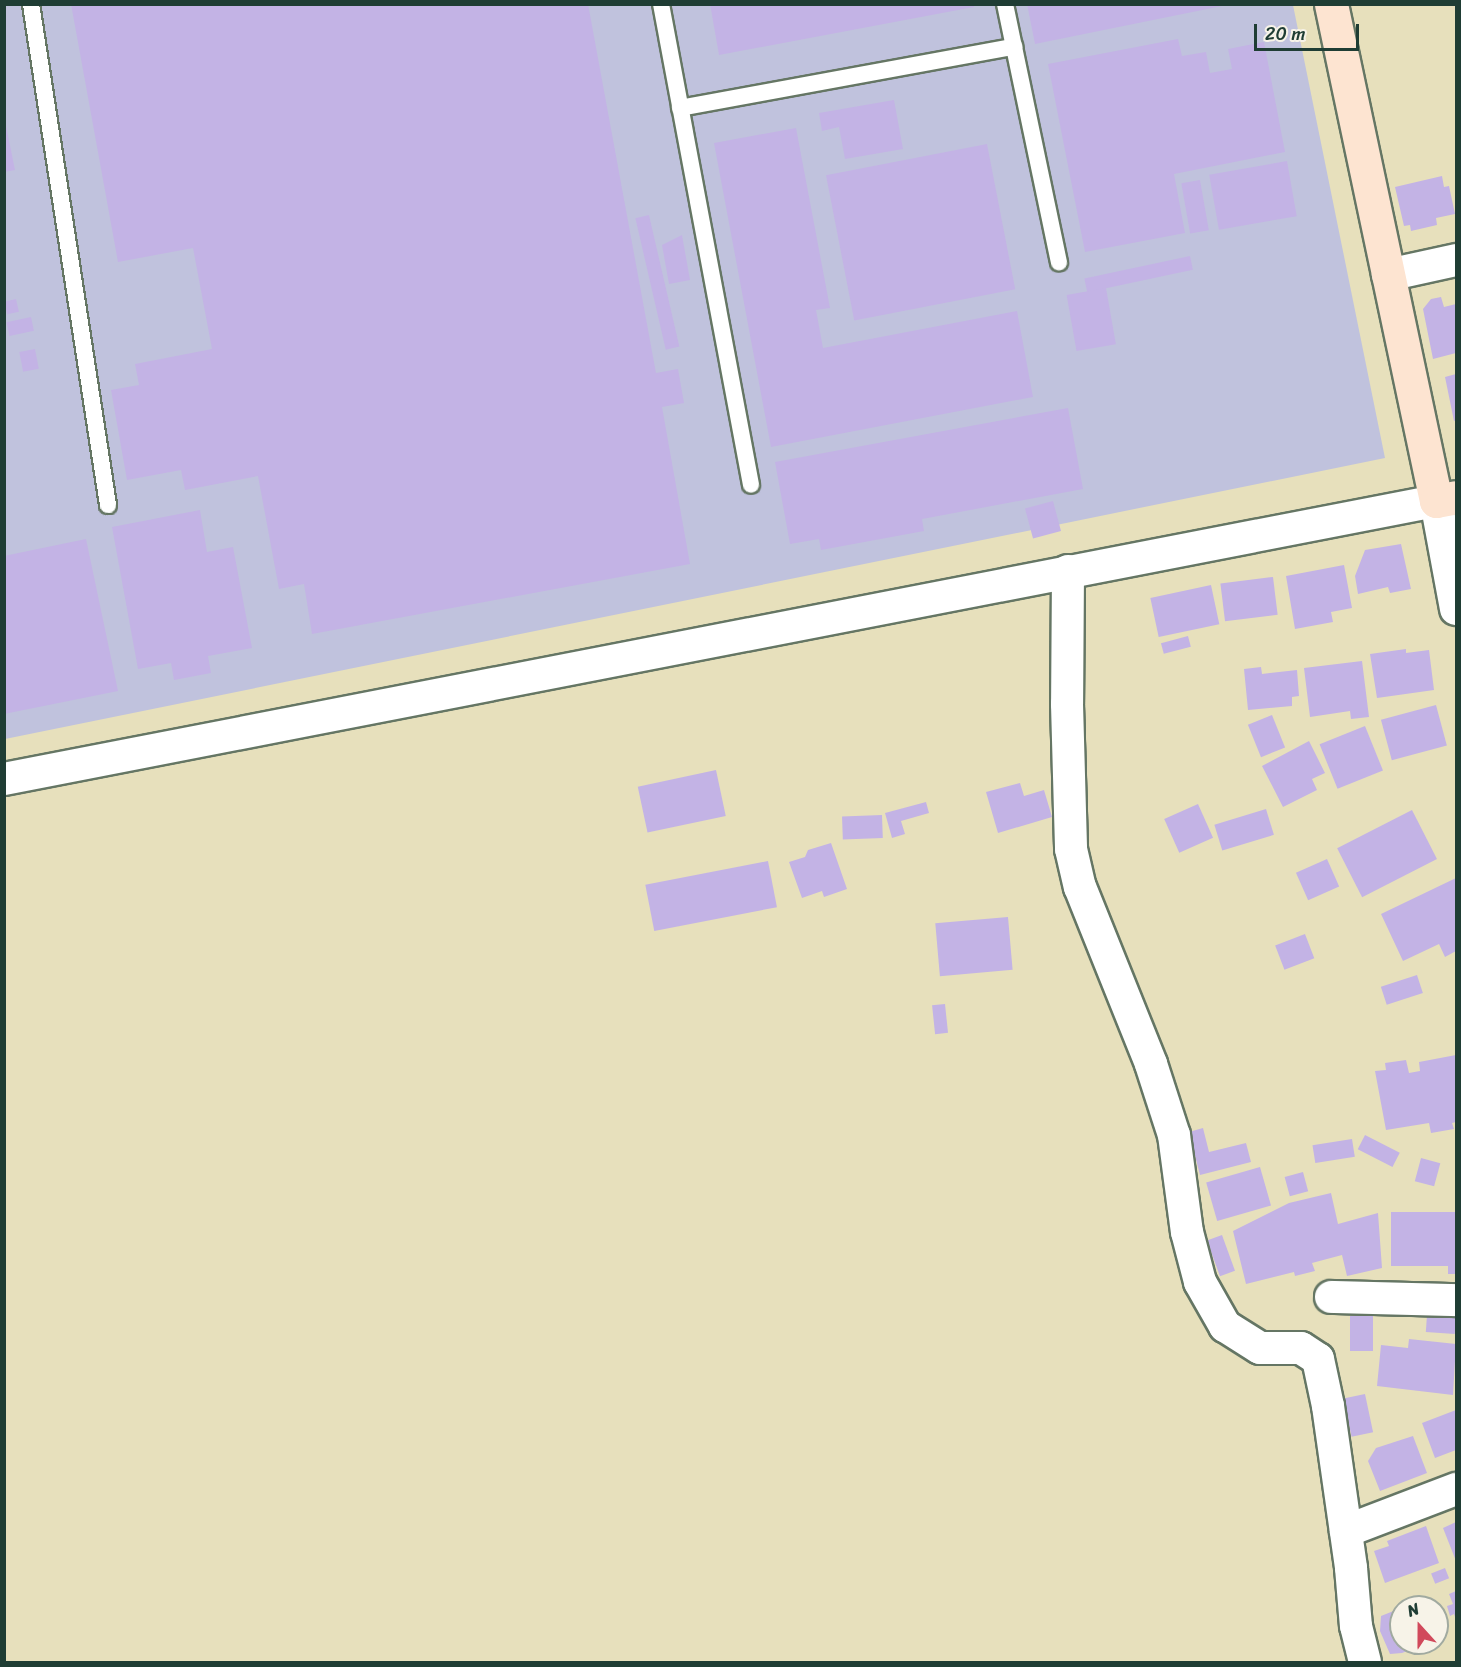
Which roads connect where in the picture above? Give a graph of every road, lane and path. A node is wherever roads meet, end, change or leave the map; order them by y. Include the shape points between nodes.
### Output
1 (32, 4) edge
2 (661, 4) edge
3 (1005, 4) edge
4 (1331, 4) edge
5 (1014, 47) junction
6 (680, 108) junction
7 (1456, 260) edge
8 (1059, 262) dead end
9 (1388, 275) junction
10 (751, 485) dead end
11 (1446, 499) edge
12 (108, 505) dead end
13 (1068, 572) junction
14 (1456, 609) edge
15 (4, 779) edge
16 (1331, 1297) dead end
17 (1456, 1300) edge
18 (1456, 1489) edge
19 (1346, 1531) junction
20 (1365, 1662) edge

1 - 12 lane
2 - 6 lane
3 - 5 lane
4 - 9 street
5 - 6 lane
5 - 8 lane
6 - 10 lane
7 - 9 street
9 - 11 street
11 - 13 street
11 - 14 street
13 - 15 street
13 - 19 street via 1071,849 1080,887 1151,1064 1174,1135 1187,1232 1200,1282 1225,1326 1260,1348 1301,1348 1318,1359
16 - 17 street
18 - 19 street
19 - 20 street via 1356,1626

